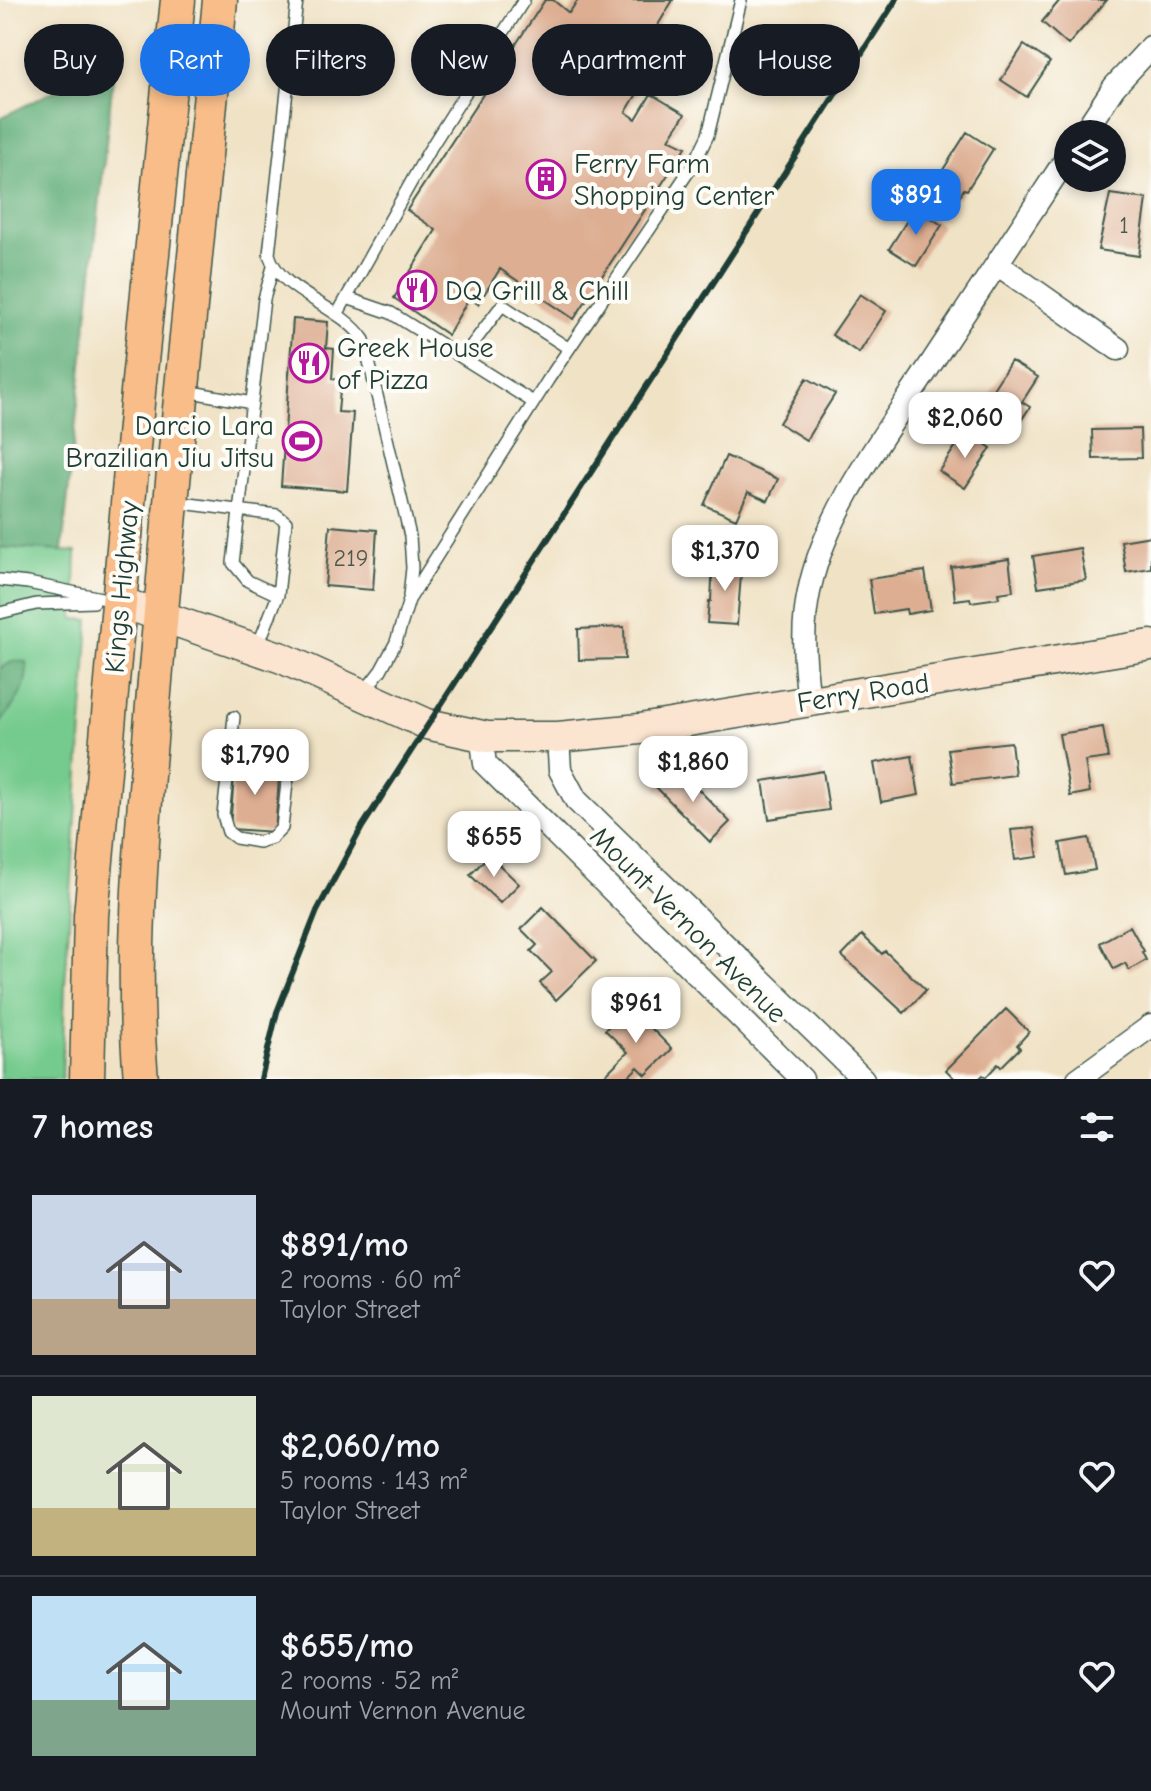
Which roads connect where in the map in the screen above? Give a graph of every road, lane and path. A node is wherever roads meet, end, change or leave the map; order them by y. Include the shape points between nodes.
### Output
1 (178, 0) edge
2 (220, 0) edge
3 (297, 0) edge
4 (524, 0) edge
5 (741, 0) edge
6 (1151, 47) edge
7 (1092, 120) edge
8 (1054, 177) edge
9 (997, 264) junction
10 (273, 267) junction
11 (347, 298) junction
12 (338, 313) junction
13 (568, 348) junction
14 (1118, 349) dead end
15 (463, 357) junction
16 (183, 391) junction
17 (533, 402) junction
18 (252, 403) junction
19 (172, 502) junction
20 (240, 510) junction
21 (0, 580) edge
22 (278, 595) junction
23 (409, 600) junction
24 (120, 602) junction
25 (0, 613) edge
26 (161, 614) junction
27 (1151, 645) edge
28 (256, 649) junction
29 (361, 695) junction
30 (809, 701) junction
31 (234, 717) dead end
32 (487, 737) junction
33 (558, 737) junction
34 (298, 761) dead end
35 (1151, 1026) edge
36 (87, 1079) edge
37 (141, 1079) edge
38 (802, 1079) edge
39 (863, 1079) edge
40 (1078, 1079) edge

1 - 24 main road, Kings Highway
2 - 16 main road, Kings Highway
3 - 10 lane via 269,254
4 - 11 lane via 428,152
5 - 13 lane via 708,135 695,162
6 - 7 street
8 - 9 street
9 - 14 street
9 - 30 street via 885,434 820,550 803,626
10 - 12 lane via 280,277
10 - 18 lane via 264,299
11 - 12 lane
11 - 15 lane via 391,313
12 - 23 lane via 364,340 410,536
13 - 15 lane via 502,305
13 - 17 lane
15 - 17 lane
16 - 18 lane
16 - 19 main road, Kings Highway
17 - 23 lane
18 - 20 lane
19 - 20 lane
19 - 26 main road, Kings Highway
20 - 22 lane via 233,563 248,581
20 - 22 lane via 277,515 286,522
21 - 24 lane
22 - 28 lane
23 - 29 lane via 396,642
24 - 25 lane via 36,604
24 - 26 main road, Ferry Road
24 - 36 main road, Kings Highway via 91,916
26 - 28 main road, Ferry Road
26 - 37 main road, Kings Highway via 137,911
27 - 30 main road, Ferry Road
28 - 29 main road, Ferry Road
29 - 32 main road, Ferry Road via 427,724
30 - 33 main road, Ferry Road
31 - 34 lane via 223,815 228,832 236,838 259,842 282,828 288,774
32 - 33 main road, Ferry Road
32 - 38 street, Mount Vernon Avenue via 485,764
33 - 39 street, Mount Vernon Avenue via 560,770 576,800
35 - 40 street

